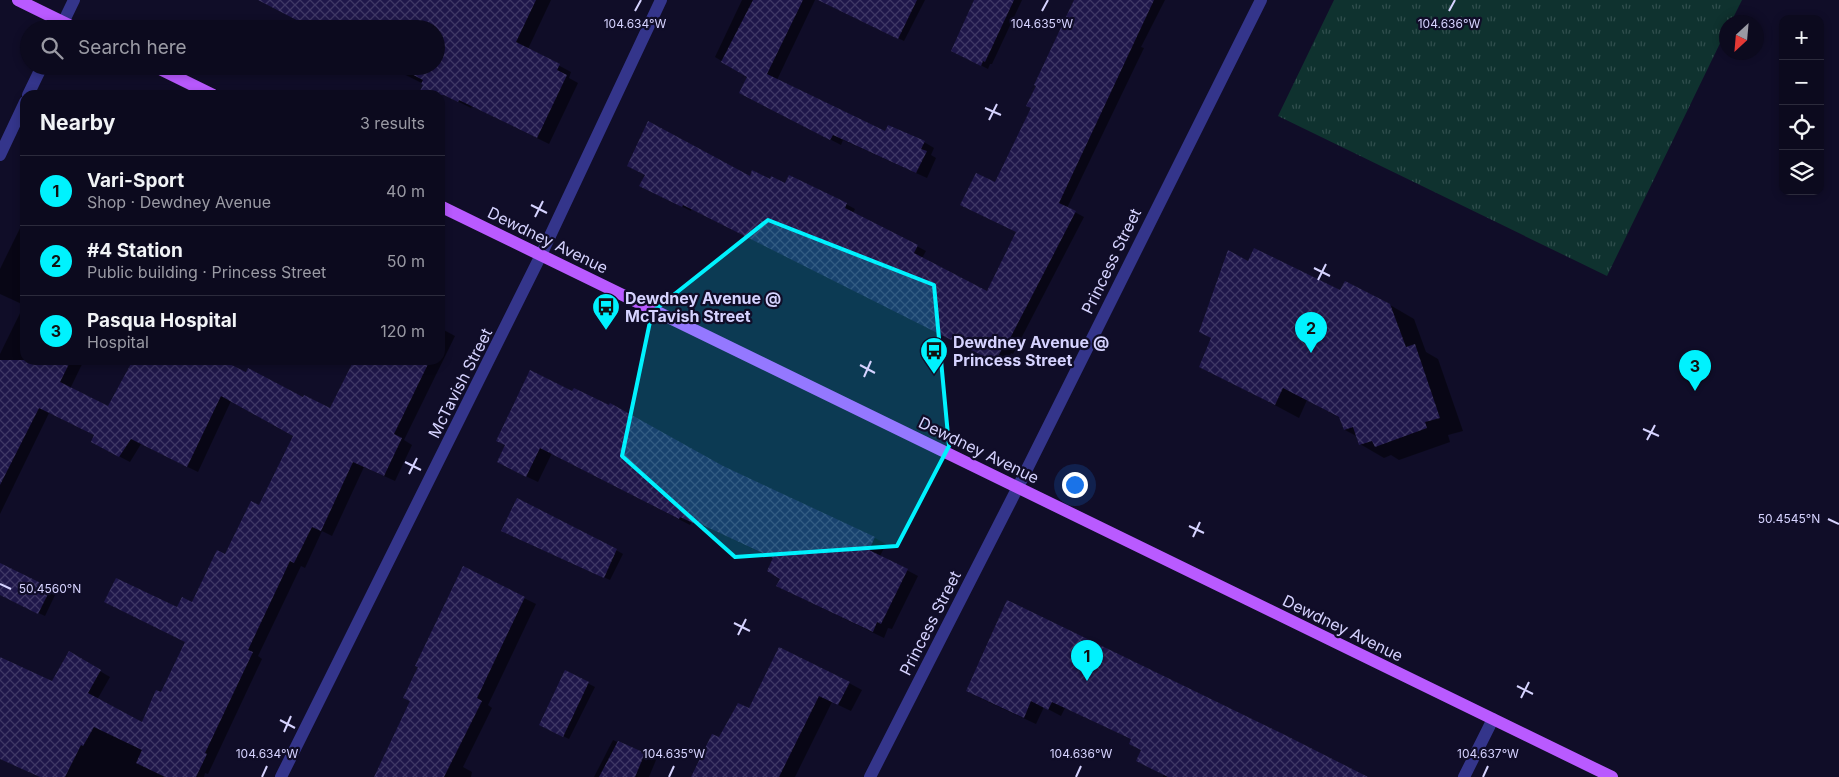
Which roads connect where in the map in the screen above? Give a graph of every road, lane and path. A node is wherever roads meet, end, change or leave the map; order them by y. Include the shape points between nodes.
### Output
1 (18, 0) edge
2 (74, 0) edge
3 (661, 0) edge
4 (1261, 0) edge
5 (52, 20) edge
6 (64, 20) edge
7 (38, 75) edge
8 (172, 75) edge
9 (30, 90) edge
10 (203, 90) edge
11 (20, 112) edge
12 (0, 154) edge
13 (445, 208) edge
14 (541, 255) junction
15 (1018, 487) junction
16 (1493, 719) junction
17 (281, 777) edge
18 (870, 777) edge
19 (1464, 777) edge
20 (1612, 777) edge

1 - 5 main road
2 - 6 street
3 - 14 street, McTavish Street
4 - 15 street, Princess Street
7 - 9 street
8 - 10 main road
11 - 12 street
13 - 14 main road, Dewdney Avenue
14 - 15 main road, Dewdney Avenue
14 - 17 street, McTavish Street
15 - 16 main road, Dewdney Avenue
15 - 18 street, Princess Street
16 - 19 street
16 - 20 main road, Dewdney Avenue

